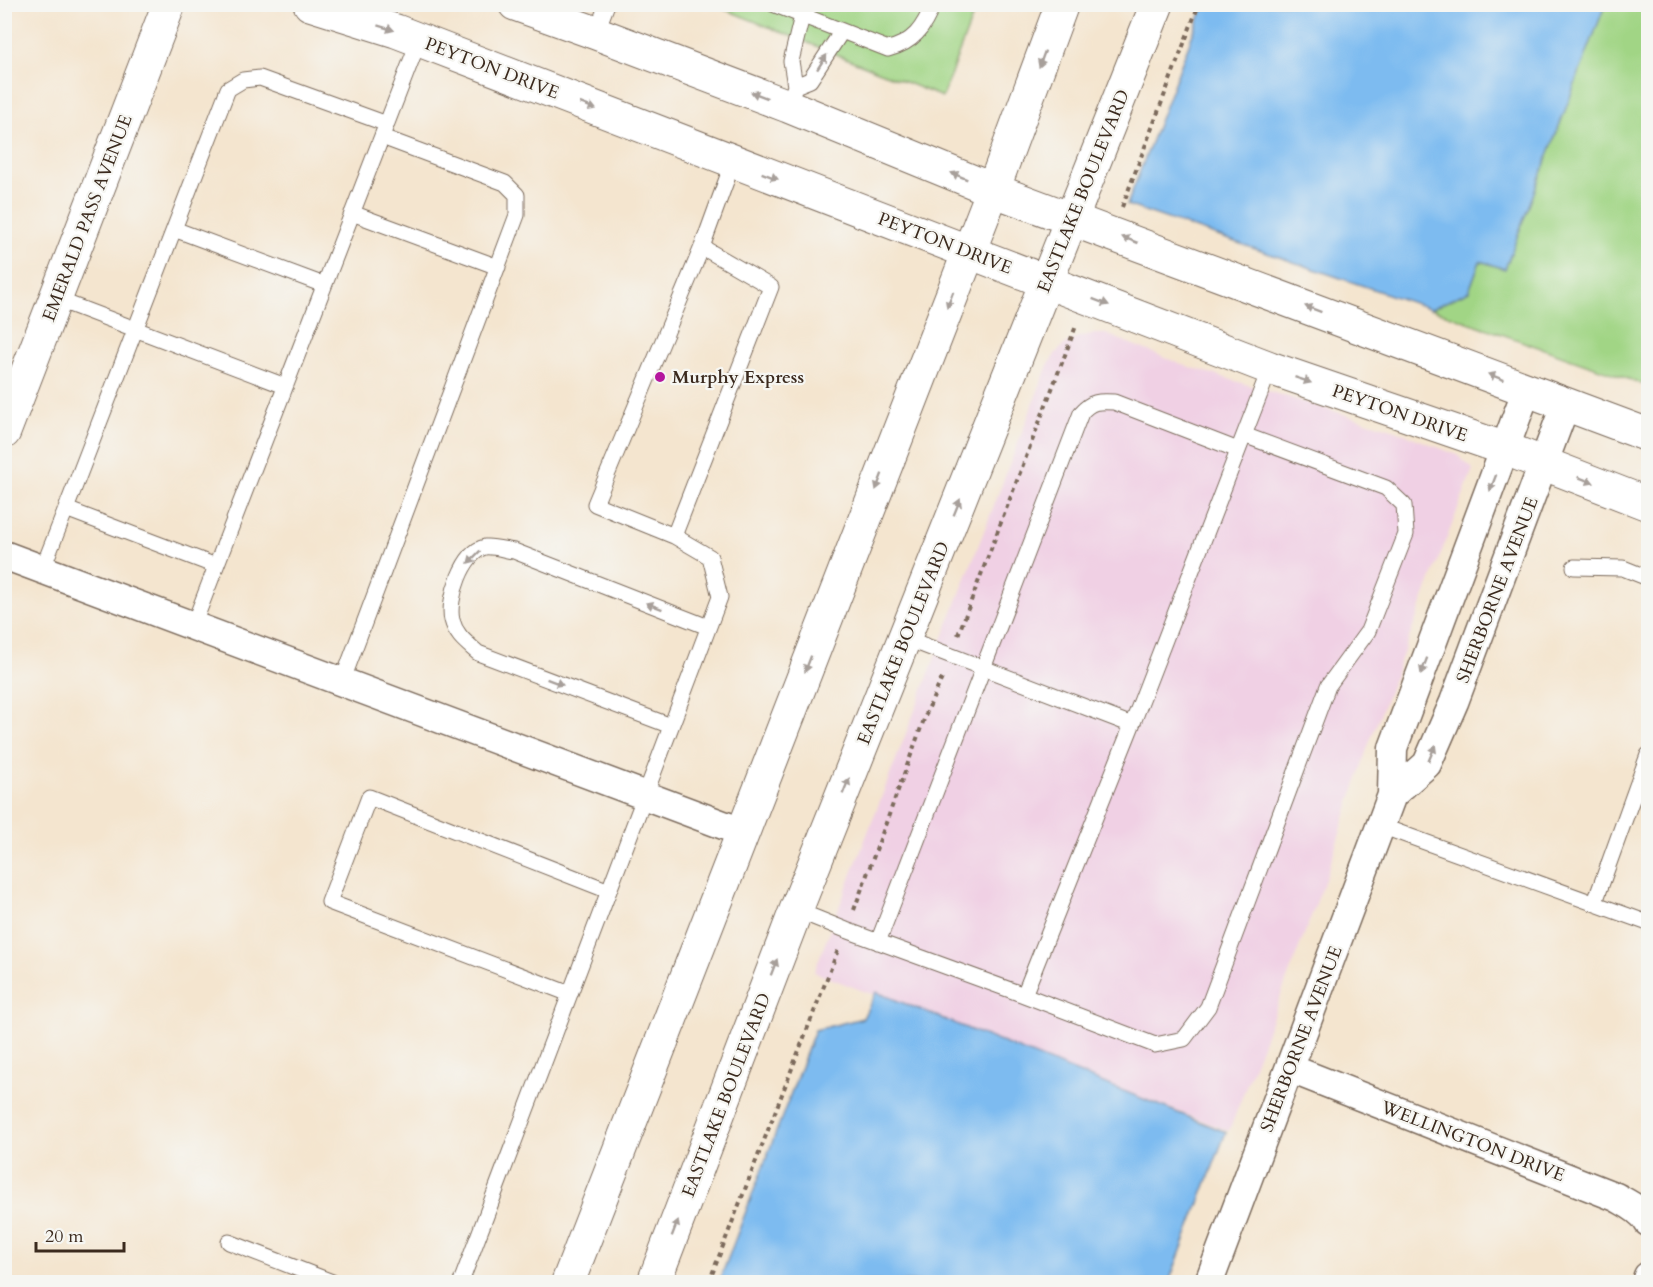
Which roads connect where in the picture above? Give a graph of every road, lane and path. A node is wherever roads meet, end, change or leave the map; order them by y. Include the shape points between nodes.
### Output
1 (169, 4) edge
2 (310, 4) edge
3 (515, 4) edge
4 (773, 4) edge
5 (933, 4) edge
6 (1062, 4) edge
7 (1157, 4) edge
8 (1199, 4) edge
9 (802, 16) junction
10 (601, 19) edge
11 (842, 32) junction
12 (419, 40) junction
13 (792, 96) junction
14 (384, 130) junction
15 (733, 162) junction
16 (993, 190) junction
17 (1123, 203) dead end
18 (352, 213) junction
19 (1073, 219) junction
20 (174, 229) junction
21 (702, 246) junction
22 (969, 252) junction
23 (498, 267) junction
24 (1047, 281) junction
25 (324, 285) junction
26 (56, 299) junction
27 (135, 329) junction
28 (1071, 338) dead end
29 (1270, 368) junction
30 (285, 386) junction
31 (1527, 389) junction
32 (1566, 403) junction
33 (4, 432) edge
34 (1244, 435) junction
35 (1648, 435) edge
36 (1506, 449) junction
37 (1238, 450) junction
38 (1544, 464) junction
39 (1648, 504) edge
40 (66, 509) junction
41 (674, 536) junction
42 (4, 555) edge
43 (216, 566) junction
44 (1574, 567) dead end
45 (42, 570) junction
46 (1648, 578) edge
47 (193, 626) junction
48 (708, 627) junction
49 (959, 633) dead end
50 (905, 638) junction
51 (982, 667) junction
52 (945, 671) dead end
53 (342, 682) junction
54 (1132, 725) junction
55 (671, 726) junction
56 (1648, 755) edge
57 (645, 795) junction
58 (1392, 795) junction
59 (1381, 826) junction
60 (742, 832) junction
61 (609, 891) junction
62 (1594, 902) junction
63 (796, 910) junction
64 (854, 910) dead end
65 (1648, 923) edge
66 (878, 942) junction
67 (833, 961) dead end
68 (570, 994) junction
69 (1024, 995) junction
70 (1291, 1069) junction
71 (1648, 1222) edge
72 (229, 1242) dead end
73 (1648, 1276) edge
74 (332, 1282) edge
75 (461, 1282) edge
76 (568, 1282) edge
77 (654, 1282) edge
78 (709, 1282) edge
79 (1209, 1282) edge
80 (1646, 1282) edge

1 - 26 street, EMERALD PASS AVENUE
2 -> 12 street, PEYTON DRIVE
3 - 10 street
4 - 9 lane
5 - 11 lane via 927,20 901,46 888,49
6 -> 16 street
7 - 19 street, EASTLAKE BOULEVARD
8 - 17 path
9 - 11 lane
9 - 13 lane via 791,61
13 -> 10 street
13 -> 11 lane via 810,80
12 - 14 lane
12 -> 15 street, PEYTON DRIVE
16 -> 13 street
14 - 18 lane
14 - 20 lane via 260,78 243,80 228,89
14 - 23 lane via 505,183 517,195 517,215
15 - 21 lane
15 -> 22 street, PEYTON DRIVE
16 - 19 street
16 - 22 street
18 - 23 lane
18 - 25 lane
19 - 24 street, EASTLAKE BOULEVARD
31 -> 19 street
20 - 25 lane
20 - 27 lane
21 - 41 lane via 771,287
21 - 41 lane via 595,504
22 - 24 street, PEYTON DRIVE
22 -> 60 street
23 - 53 lane
24 -> 29 street, PEYTON DRIVE
50 -> 24 street, EASTLAKE BOULEVARD
25 - 30 lane
26 - 27 lane
26 - 33 street, EMERALD PASS AVENUE
27 - 30 lane
27 - 40 lane
28 - 49 path
29 - 34 lane
29 -> 36 street, PEYTON DRIVE
30 - 43 lane
31 - 32 street
31 - 36 street, SHERBORNE AVENUE
32 - 35 street
32 - 38 street, SHERBORNE AVENUE
34 - 37 lane
34 - 69 lane via 1386,488 1404,504 1406,534 1368,631 1328,686 1208,1006 1184,1039 1155,1045
36 - 38 street, PEYTON DRIVE
36 -> 58 street, SHERBORNE AVENUE via 1393,748
37 - 51 lane via 1114,402 1088,405 1081,413
37 - 54 lane
38 -> 39 street, PEYTON DRIVE
58 -> 38 street, SHERBORNE AVENUE via 1428,764
40 - 43 lane
40 - 45 lane
41 - 48 lane via 710,557 720,597
42 - 45 street
43 - 47 lane
44 - 46 lane via 1623,568
45 - 47 street
47 - 53 street
48 - 55 lane
48 -> 55 lane via 514,551 486,547 474,554 452,595 452,619 459,637 478,653
50 - 51 lane
63 -> 50 street, EASTLAKE BOULEVARD
51 - 54 lane
51 - 66 lane
52 - 64 path
53 - 57 street
54 - 69 lane
55 - 57 lane
56 - 62 lane
57 - 60 street
57 - 61 lane
58 - 59 street, SHERBORNE AVENUE
59 - 62 lane
59 - 70 street, SHERBORNE AVENUE
60 - 76 street
61 - 68 lane
61 - 68 lane via 369,797 329,902
62 - 65 lane
63 - 66 lane
77 -> 63 street, EASTLAKE BOULEVARD
66 - 69 lane
67 - 78 path
68 - 75 lane
70 - 71 street, WELLINGTON DRIVE via 1616,1197
70 - 79 street, SHERBORNE AVENUE
72 - 74 lane
73 - 80 street

